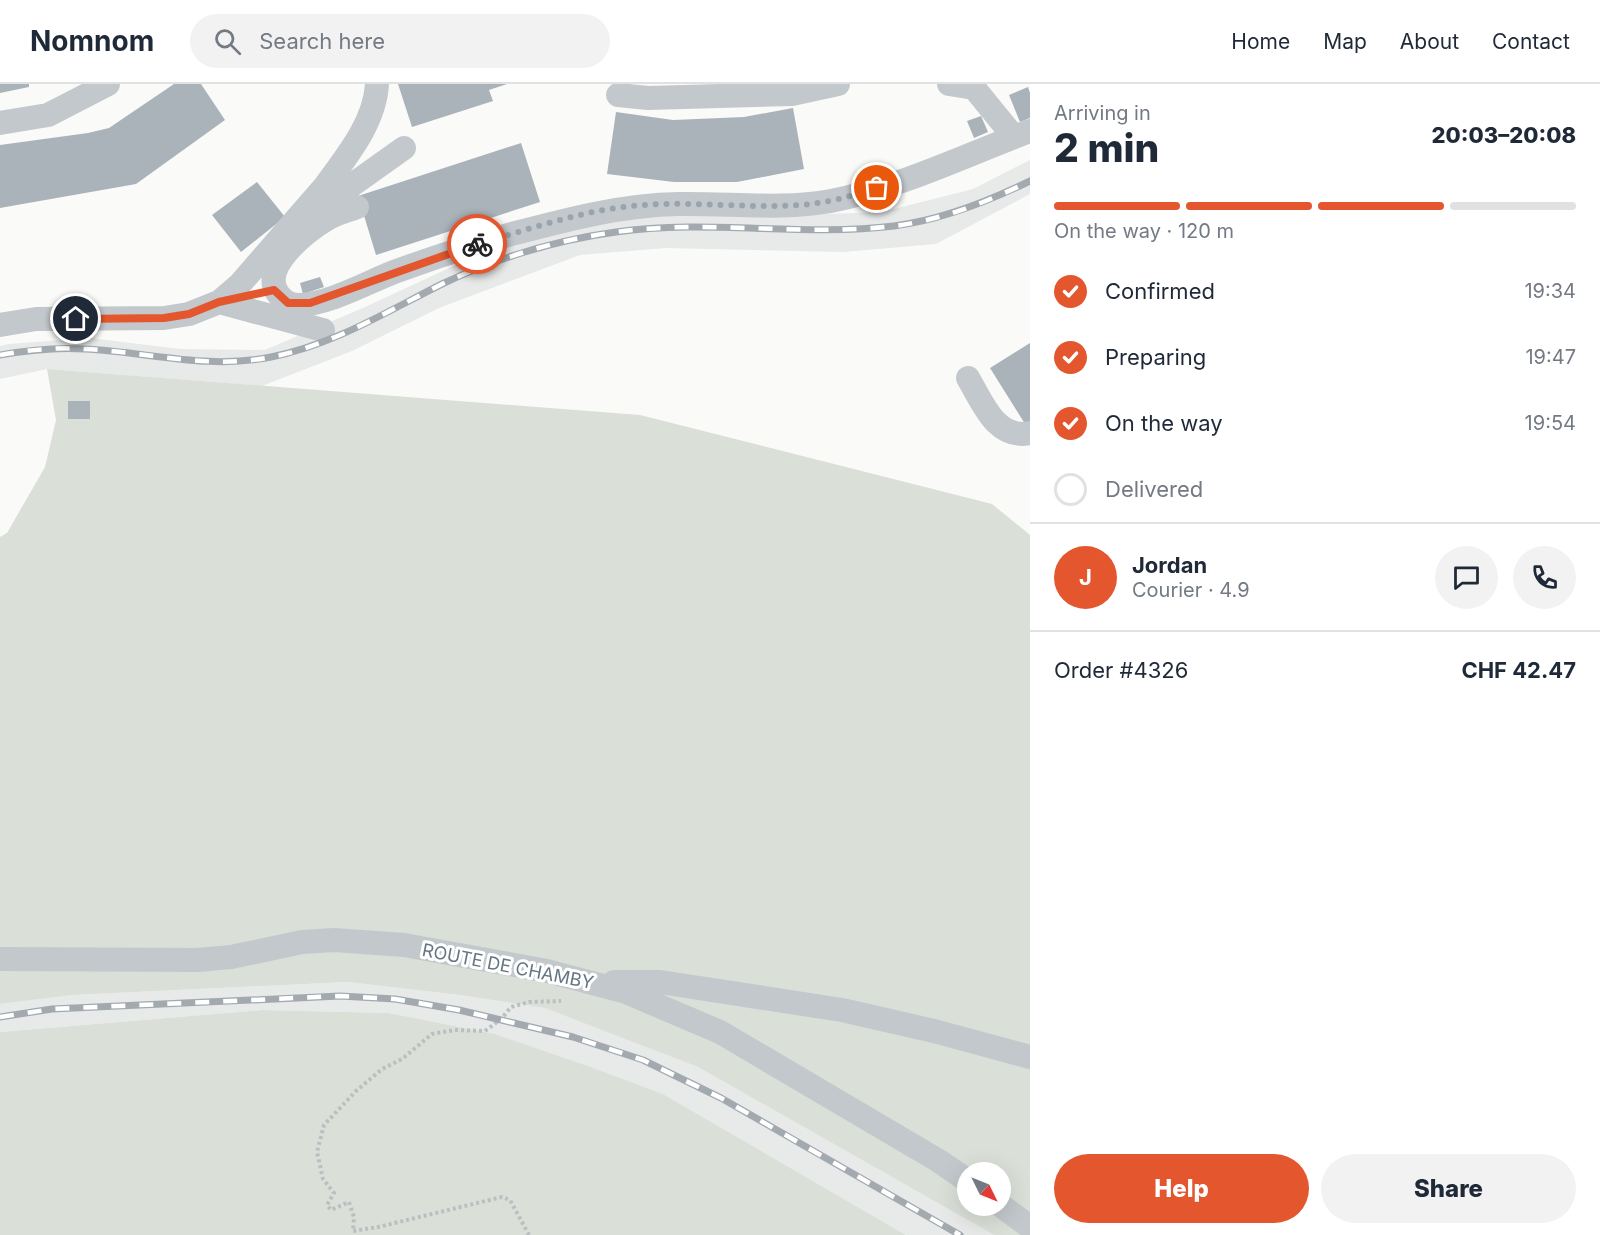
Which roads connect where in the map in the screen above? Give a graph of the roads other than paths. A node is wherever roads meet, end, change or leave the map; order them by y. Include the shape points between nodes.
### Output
1 (108, 84) edge
2 (377, 84) edge
3 (838, 84) edge
4 (949, 84) edge
5 (618, 94) dead end
6 (0, 123) edge
7 (1022, 134) edge
8 (404, 148) dead end
9 (357, 207) dead end
10 (300, 238) junction
11 (274, 290) junction
12 (219, 302) junction
13 (0, 325) edge
14 (323, 330) dead end
15 (968, 378) dead end
16 (1030, 433) edge
17 (0, 959) edge
18 (595, 982) junction
19 (1030, 1057) edge
20 (957, 1173) edge
21 (1011, 1213) edge
22 (1030, 1227) edge

1 - 6 street via 48,115
2 - 12 street via 372,115 337,170 240,284
3 - 5 street via 792,94 648,98
4 - 7 street via 974,88
7 - 11 street via 896,182 831,201 783,206 667,204 600,211 477,244 310,303 288,303
8 - 10 street via 352,185
9 - 10 street via 329,218
10 - 11 street via 277,267
11 - 12 street
12 - 13 street via 189,314 164,318 36,319
12 - 14 street
15 - 16 street via 993,420 1019,435
17 - 18 street, ROUTE DE CHAMBY via 197,960 334,940 404,945
18 - 19 street via 660,982 842,1010
18 - 20 street, ROUTE DE CHAMBY via 660,1005 736,1041
21 - 22 street

